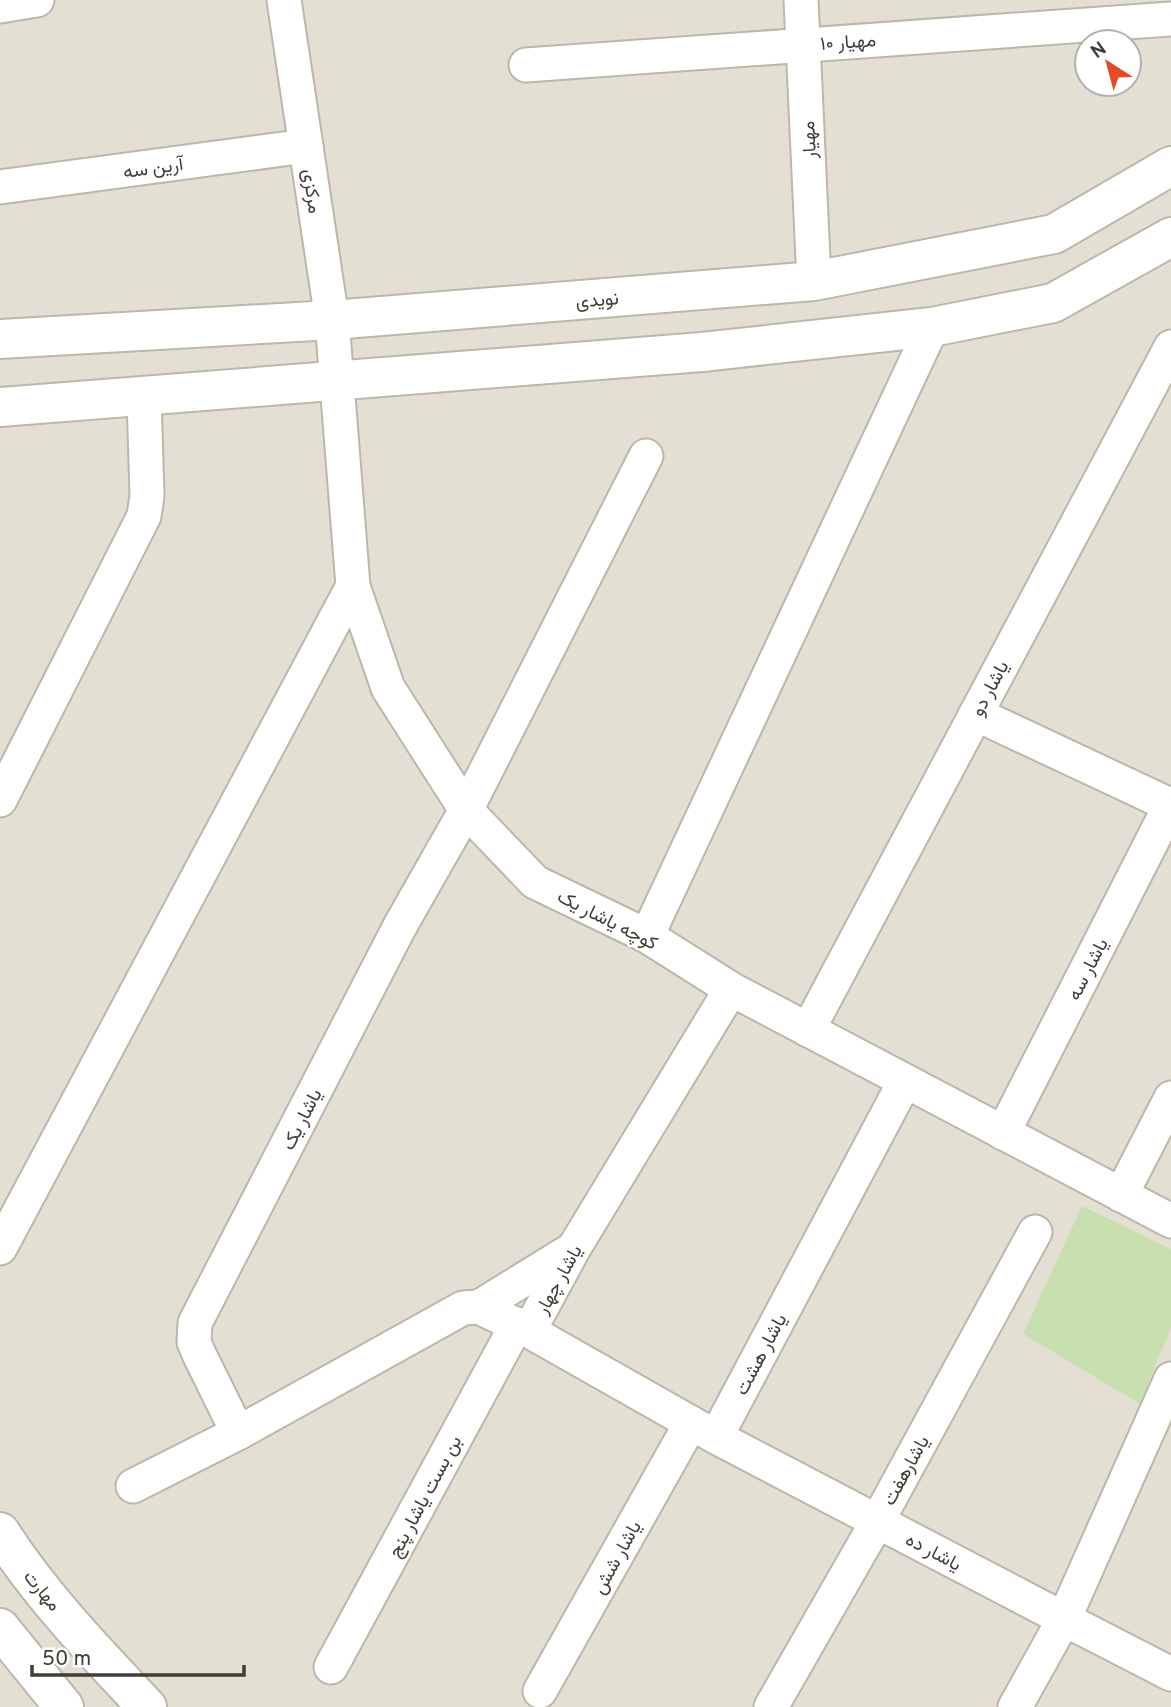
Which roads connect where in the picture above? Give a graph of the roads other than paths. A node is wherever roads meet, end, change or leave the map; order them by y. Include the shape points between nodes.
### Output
1 (37, 0) edge
2 (284, 0) edge
3 (801, 0) edge
4 (0, 6) edge
5 (1171, 19) edge
6 (803, 44) junction
7 (526, 65) dead end
8 (306, 146) junction
9 (1171, 166) edge
10 (0, 187) edge
11 (1171, 237) edge
12 (814, 281) junction
13 (332, 320) junction
14 (932, 327) junction
15 (0, 340) edge
16 (1171, 347) edge
17 (337, 382) junction
18 (144, 397) junction
19 (0, 407) edge
20 (646, 456) dead end
21 (353, 586) junction
22 (976, 715) junction
23 (0, 800) edge
24 (1171, 805) edge
25 (466, 810) junction
26 (646, 936) junction
27 (731, 989) junction
28 (808, 1030) junction
29 (905, 1081) junction
30 (1171, 1098) edge
31 (1003, 1133) junction
32 (1121, 1195) junction
33 (1171, 1221) edge
34 (1035, 1232) dead end
35 (0, 1248) edge
36 (574, 1248) junction
37 (479, 1307) junction
38 (523, 1327) junction
39 (1171, 1379) edge
40 (703, 1430) junction
41 (238, 1433) junction
42 (133, 1486) dead end
43 (877, 1522) junction
44 (0, 1532) edge
45 (1064, 1619) junction
46 (0, 1628) edge
47 (331, 1667) dead end
48 (1171, 1674) edge
49 (540, 1691) dead end
50 (64, 1707) edge
51 (146, 1707) edge
52 (771, 1707) edge
53 (1015, 1707) edge

1 - 4 street
2 - 8 street, مرکزی
3 - 6 street, مهیار
5 - 6 street, مهیار ۱۰
6 - 7 street, مهیار ۱۰
6 - 12 street, مهیار
8 - 10 street, آرین سه
8 - 13 street, مرکزی
9 - 12 street, نویدی via 1054,234
11 - 14 street via 1053,303
12 - 13 street, نویدی
13 - 15 street, نویدی
13 - 17 street, مرکزی
14 - 17 street via 702,352
14 - 26 street
16 - 22 street, یاشار دو
17 - 18 street
17 - 21 street, کوچه یاشار یک
18 - 19 street
18 - 23 street via 144,516
20 - 25 street, یاشار یک
21 - 25 street, کوچه یاشار یک via 388,688
21 - 35 street
22 - 24 street, یاشار سه
22 - 28 street, یاشار دو
24 - 31 street, یاشار سه
25 - 26 street, کوچه یاشار یک via 535,882
25 - 41 street, یاشار یک via 400,926 195,1323 194,1342
26 - 27 street, کوچه یاشار یک
27 - 28 street, کوچه یاشار یک
27 - 36 street, یاشار چهار
28 - 29 street, کوچه یاشار یک
29 - 31 street, کوچه یاشار یک
29 - 40 street, یاشار هشت
30 - 32 street
31 - 32 street, کوچه یاشار یک
32 - 33 street, کوچه یاشار یک
34 - 43 street, یاشارهفت
36 - 37 street
36 - 38 street, یاشار چهار
37 - 38 street, یاشار چهار
37 - 41 street via 463,1308
38 - 40 street
38 - 47 street, بن بست یاشار پنج
39 - 45 street
40 - 43 street, یاشار ده
40 - 49 street, یاشار شش
41 - 42 street
43 - 45 street, یاشار ده
43 - 52 street, یاشارهفت
44 - 51 street, مهارت via 96,1654
45 - 48 street
45 - 53 street
46 - 50 street

